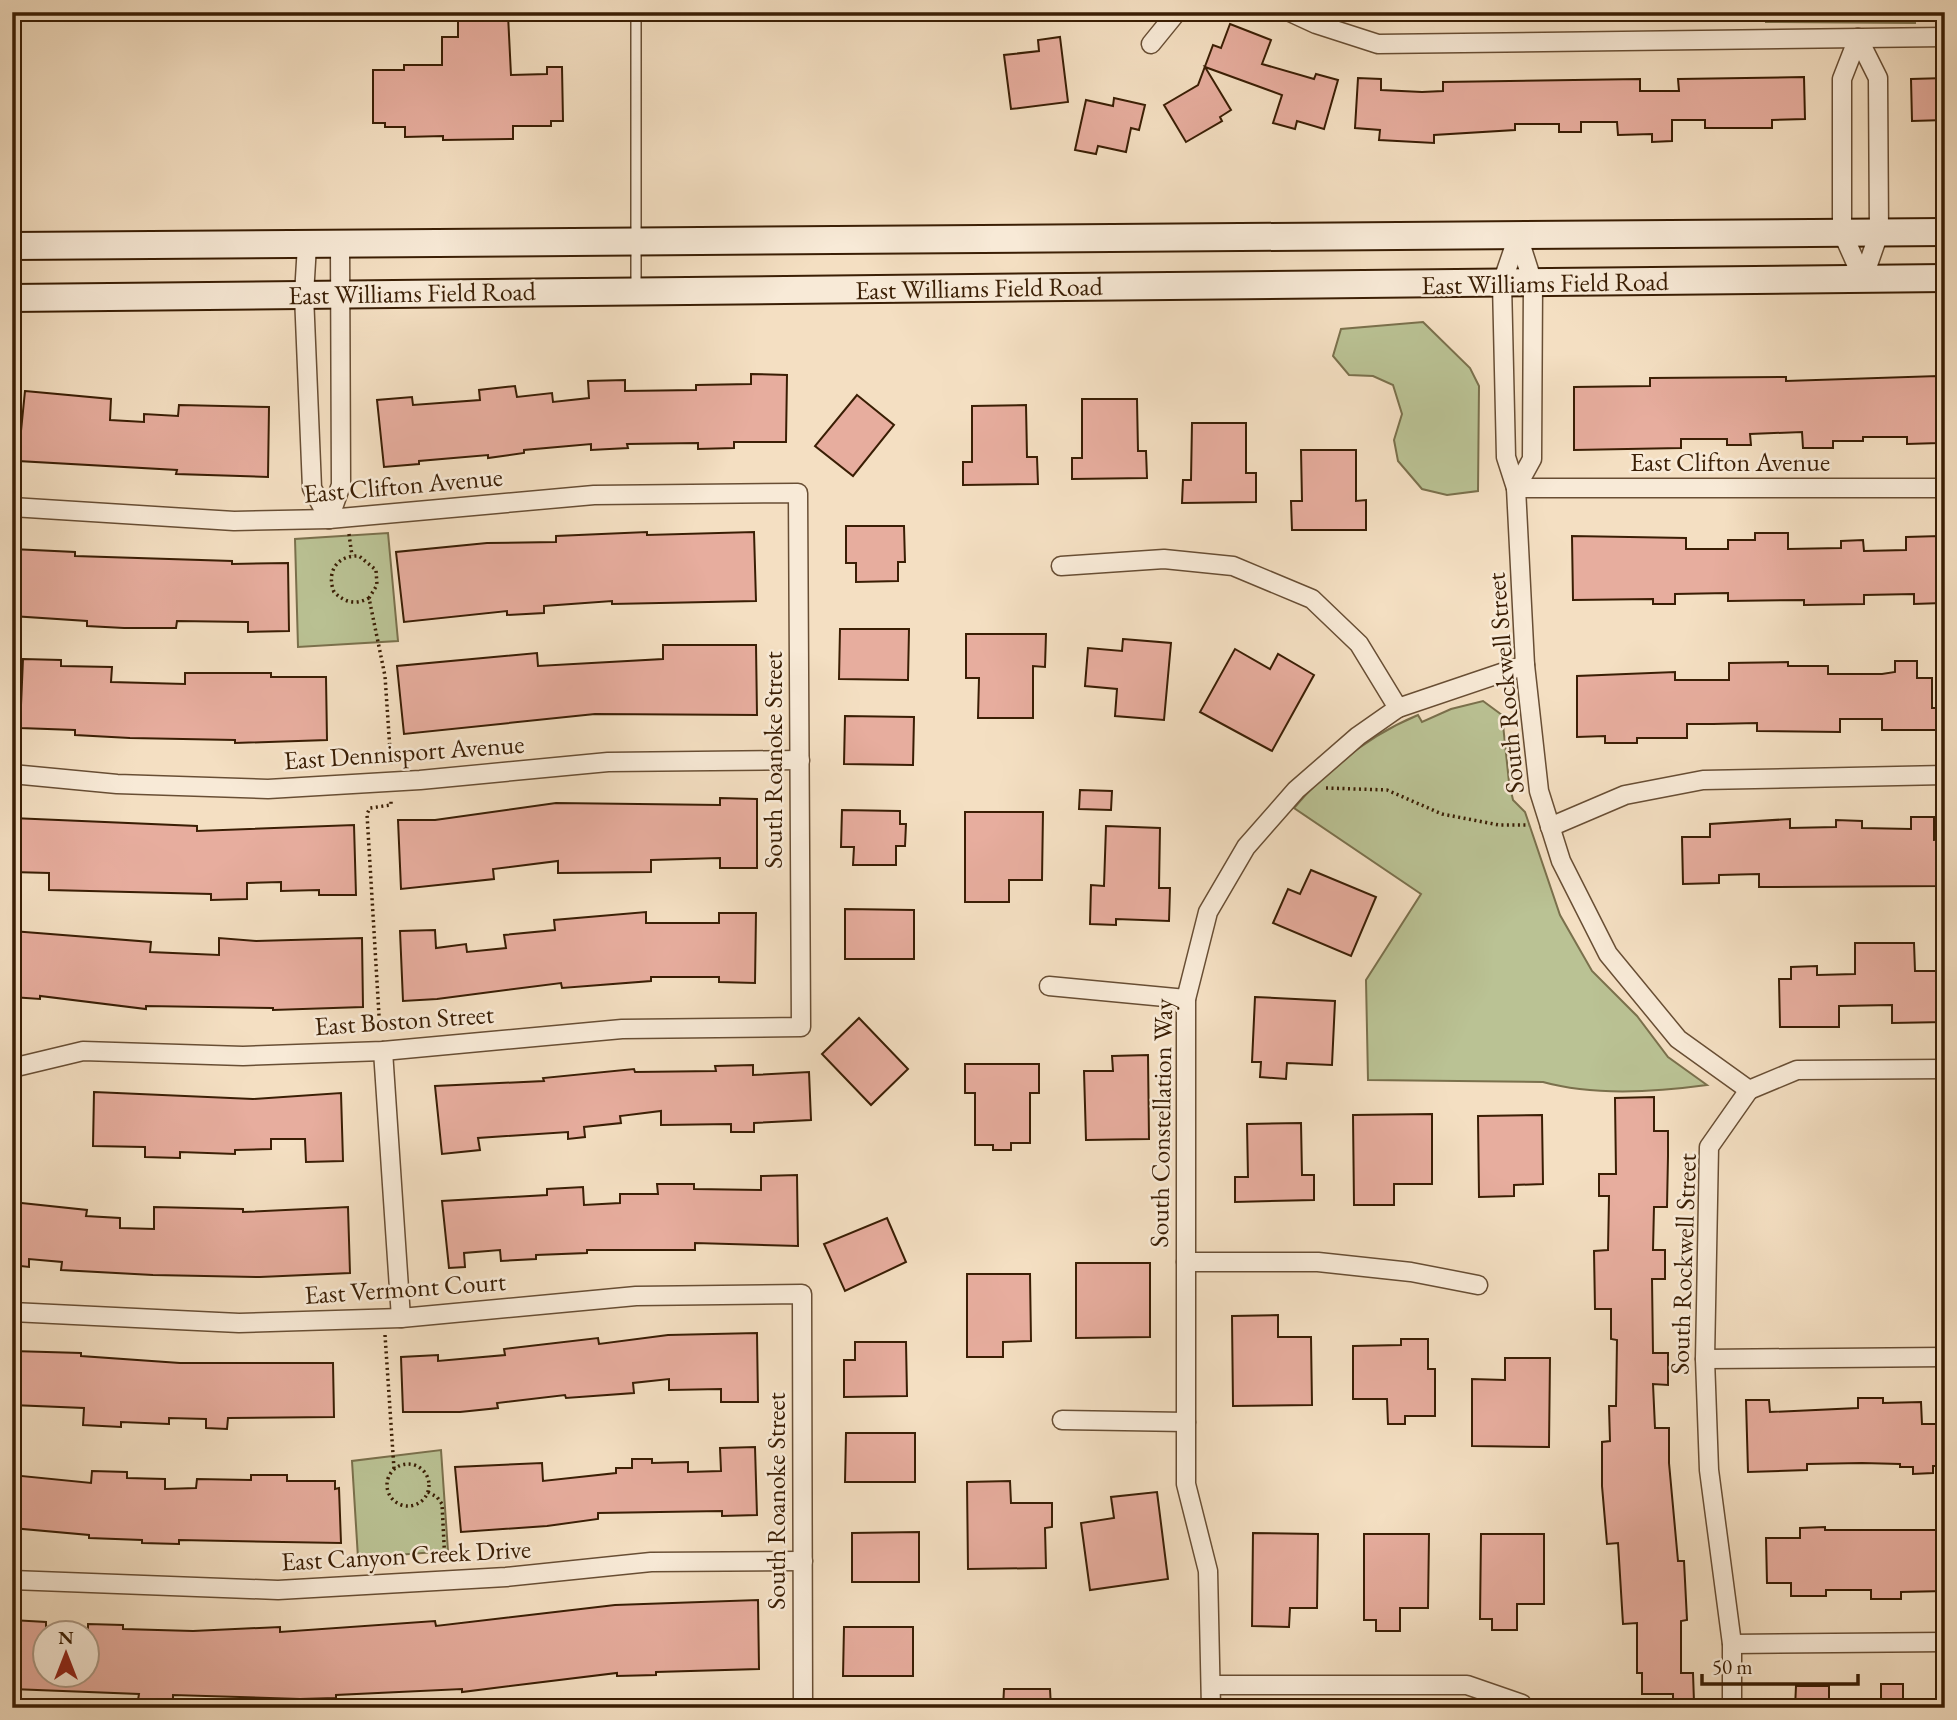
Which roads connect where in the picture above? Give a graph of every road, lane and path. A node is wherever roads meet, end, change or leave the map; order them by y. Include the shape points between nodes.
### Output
1 (636, 12) edge
2 (1177, 12) edge
3 (1290, 12) edge
4 (1945, 37) edge
5 (1858, 38) junction
6 (1151, 44) dead end
7 (1843, 232) junction
8 (1945, 232) edge
9 (1879, 233) junction
10 (1518, 236) junction
11 (636, 243) junction
12 (340, 244) junction
13 (307, 245) junction
14 (12, 247) edge
15 (1945, 278) edge
16 (1863, 279) junction
17 (1502, 283) junction
18 (1533, 283) junction
19 (636, 291) junction
20 (339, 294) junction
21 (304, 295) junction
22 (12, 298) edge
23 (1516, 488) junction
24 (1945, 488) edge
25 (798, 493) joint
26 (12, 508) edge
27 (329, 519) junction
28 (349, 533) dead end
29 (352, 556) junction
30 (1061, 566) dead end
31 (369, 598) junction
32 (1525, 665) junction
33 (1398, 708) junction
34 (800, 760) junction
35 (391, 763) dead end
36 (12, 774) edge
37 (1945, 775) edge
38 (1321, 788) dead end
39 (391, 796) dead end
40 (1526, 826) dead end
41 (1550, 827) junction
42 (1049, 986) dead end
43 (1186, 999) junction
44 (801, 1027) joint
45 (383, 1051) junction
46 (12, 1068) edge
47 (1945, 1069) edge
48 (1748, 1090) junction
49 (1186, 1262) junction
50 (1478, 1285) dead end
51 (802, 1294) joint
52 (12, 1312) edge
53 (401, 1318) junction
54 (385, 1332) dead end
55 (1945, 1357) edge
56 (1705, 1359) junction
57 (1062, 1420) dead end
58 (1186, 1422) junction
59 (394, 1469) junction
60 (428, 1492) junction
61 (803, 1561) junction
62 (445, 1562) dead end
63 (12, 1580) edge
64 (1945, 1642) edge
65 (1732, 1644) junction
66 (1211, 1685) junction
67 (1522, 1704) dead end
68 (803, 1708) edge
69 (1211, 1708) edge
70 (1732, 1708) edge

1 - 11 lane
2 - 6 street
3 - 5 street via 1378,44
4 - 5 street
5 - 7 street via 1842,79
5 - 9 street via 1878,78
7 - 9 main road, East Williams Field Road
7 - 10 main road, East Williams Field Road
7 - 16 street
8 - 9 main road, East Williams Field Road
9 - 16 street
10 - 11 main road, East Williams Field Road
10 - 17 street, South Rockwell Street
10 - 18 street
11 - 12 main road, East Williams Field Road
11 - 19 lane
12 - 13 main road, East Williams Field Road
12 - 20 street
13 - 14 main road, East Williams Field Road
13 - 21 street
15 - 16 main road, East Williams Field Road
16 - 18 main road, East Williams Field Road
17 - 18 main road, East Williams Field Road
17 - 19 main road, East Williams Field Road
17 - 23 street, South Rockwell Street via 1506,457
18 - 23 street via 1532,459
19 - 20 main road, East Williams Field Road
20 - 21 main road, East Williams Field Road
20 - 27 street via 341,485
21 - 22 main road, East Williams Field Road
21 - 27 street via 312,488
23 - 24 street, East Clifton Avenue
23 - 32 street, South Rockwell Street
25 - 27 street, East Clifton Avenue via 594,495
25 - 34 street, South Roanoke Street
26 - 27 street, East Clifton Avenue via 234,521
28 - 29 path
29 - 31 path via 366,559 376,570 377,585
29 - 31 path via 337,563 331,585 347,602
30 - 33 street via 1164,559 1233,566 1301,594 1359,644
31 - 35 path via 384,676
32 - 33 street, South Constellation Way
32 - 41 street, South Rockwell Street via 1539,791
33 - 43 street, South Constellation Way via 1296,790 1246,847 1208,912
34 - 36 street, East Dennisport Avenue via 608,762 268,789 117,784
34 - 44 street, South Roanoke Street
37 - 41 street via 1703,780 1625,795
38 - 40 path via 1387,790 1442,814
39 - 45 path via 391,805 370,808 367,814
41 - 48 street, South Rockwell Street via 1561,861 1608,954 1678,1039
42 - 43 street
43 - 49 street, South Constellation Way
44 - 45 street, East Boston Street via 622,1029
45 - 46 street, East Boston Street via 243,1056 83,1051
45 - 53 street
47 - 48 street via 1797,1070
48 - 56 street, South Rockwell Street via 1709,1147
49 - 50 street via 1318,1262
49 - 58 street, South Constellation Way
51 - 53 street, East Vermont Court via 636,1296
51 - 61 street, South Roanoke Street
52 - 53 street, East Vermont Court via 239,1323
54 - 59 path
55 - 56 street
56 - 65 street, South Rockwell Street via 1709,1470
57 - 58 street
58 - 66 street, South Constellation Way via 1186,1484 1208,1571
59 - 60 path via 406,1464 420,1467 429,1478
59 - 60 path via 387,1487 398,1504 419,1504
60 - 62 path via 442,1504
61 - 63 street, East Canyon Creek Drive via 650,1562 506,1577 278,1590
61 - 68 street, South Roanoke Street
64 - 65 street
65 - 70 street, South Rockwell Street
66 - 67 street via 1467,1685
66 - 69 street, South Constellation Way

